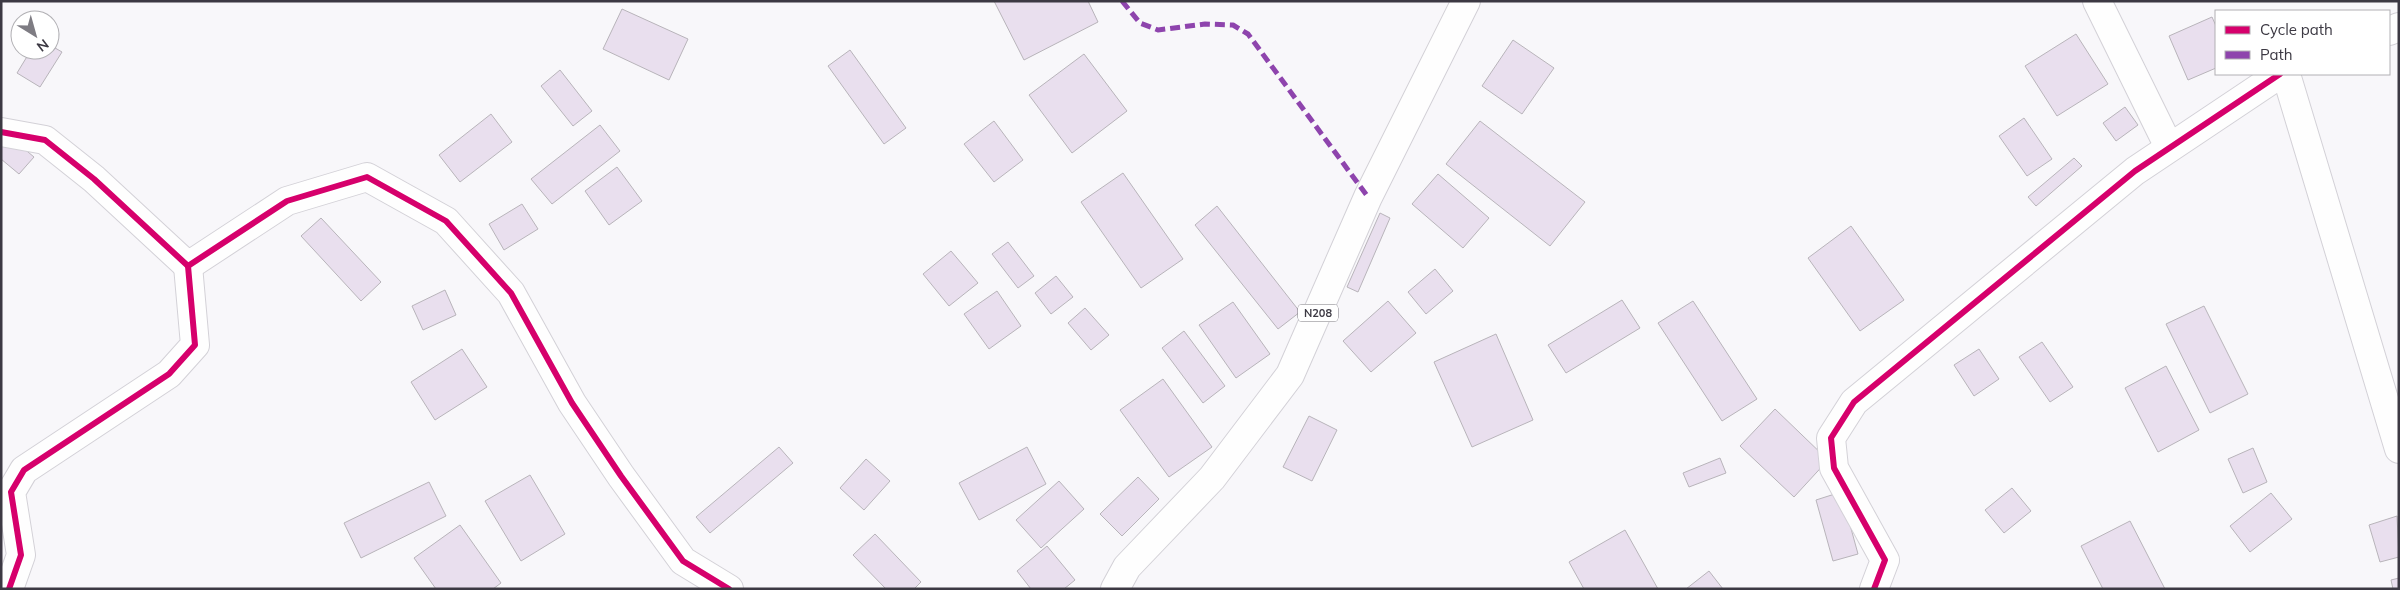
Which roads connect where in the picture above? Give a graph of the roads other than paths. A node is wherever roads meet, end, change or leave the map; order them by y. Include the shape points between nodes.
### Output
1 (1466, 1) edge
2 (2097, 1) edge
3 (2278, 75) edge
4 (2286, 75) edge
5 (1, 132) edge
6 (2169, 147) junction
7 (188, 266) junction
8 (2399, 449) edge
9 (9, 589) edge
10 (729, 589) edge
11 (1115, 589) edge
12 (1874, 589) edge

1 - 11 main road, N208 via 1368,197 1290,375 1212,478 1127,567
2 - 6 main road
3 - 6 main road
4 - 8 main road
5 - 7 main road via 45,140
6 - 12 main road via 2135,171 1854,402 1831,438 1834,468 1885,560
7 - 9 main road via 195,345 169,374 24,470 12,492 20,556
7 - 10 main road via 287,202 367,177 446,222 511,293 572,403 683,560

